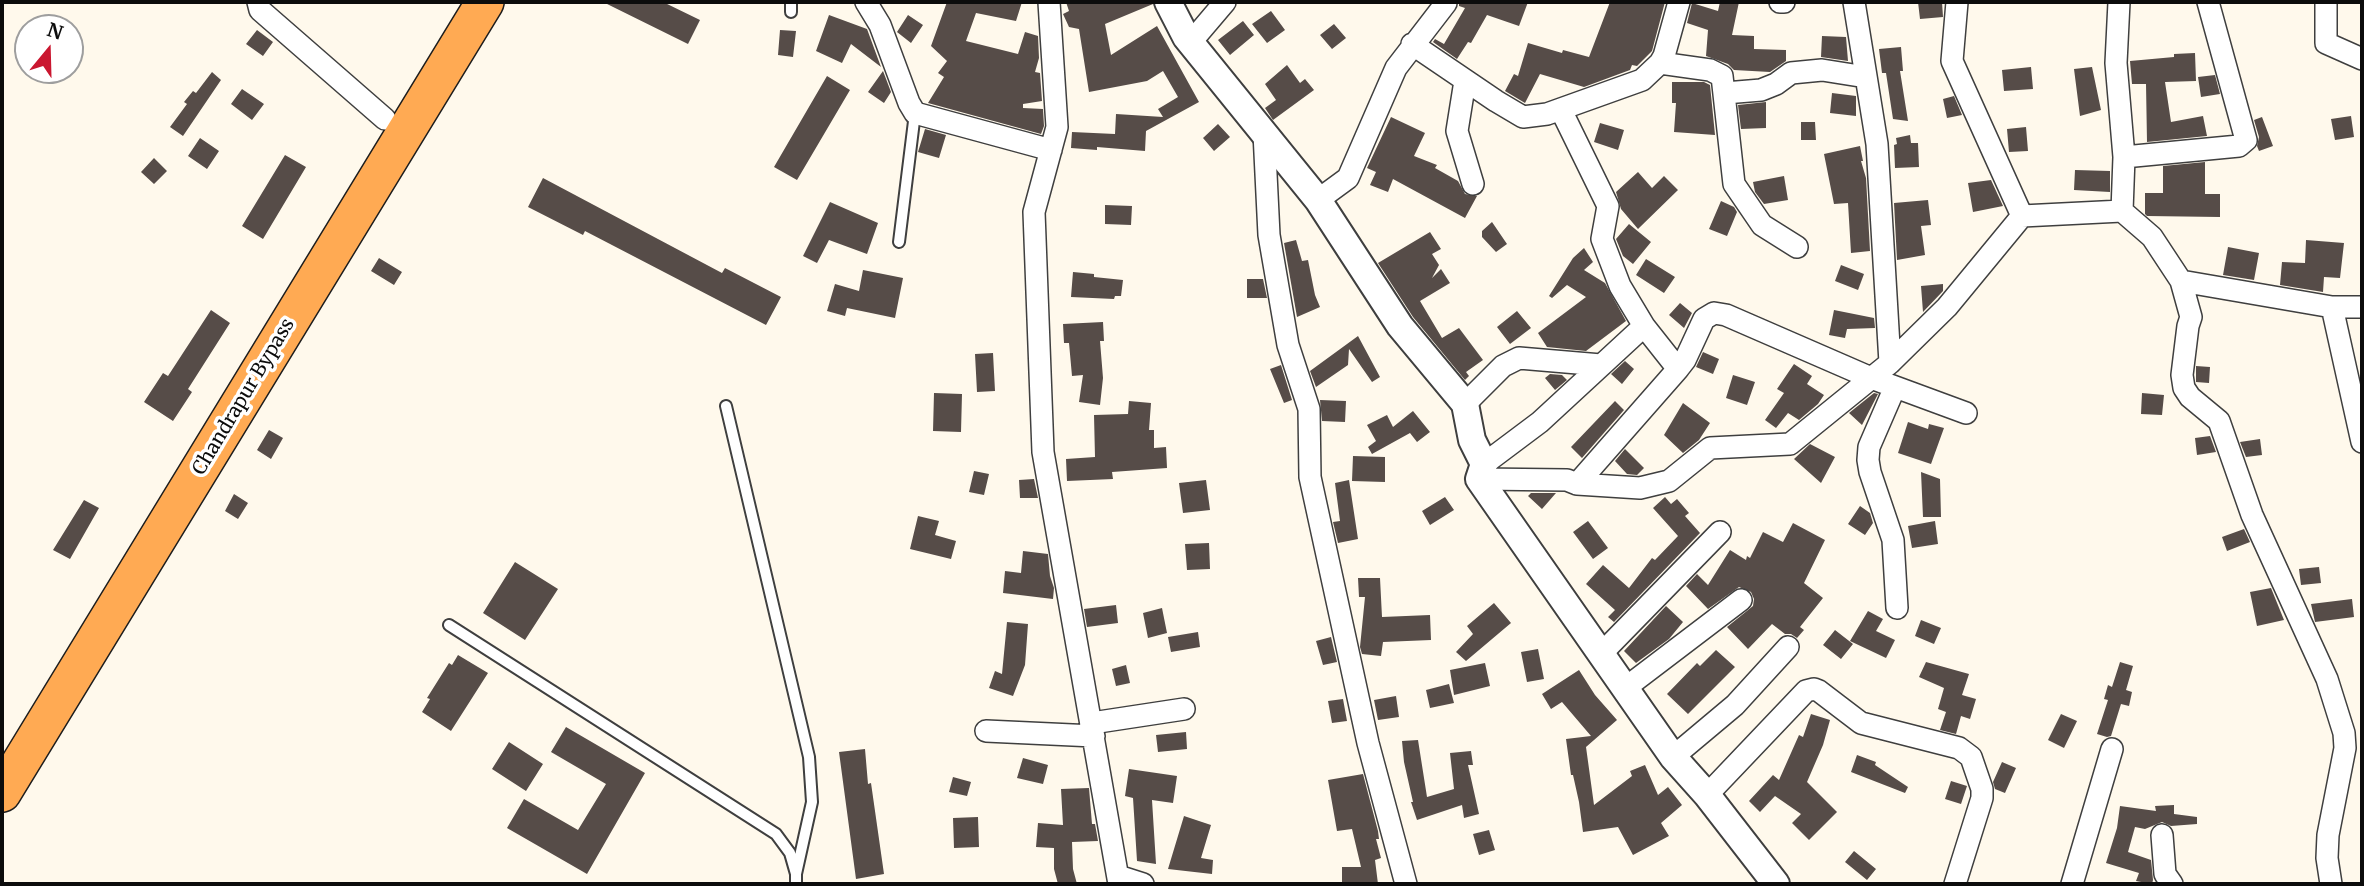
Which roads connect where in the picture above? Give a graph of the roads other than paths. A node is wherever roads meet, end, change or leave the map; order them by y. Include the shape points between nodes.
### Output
1 (258, 2) edge
2 (458, 2) edge
3 (485, 2) edge
4 (866, 2) edge
5 (1049, 2) edge
6 (1168, 2) edge
7 (1225, 2) edge
8 (1679, 2) edge
9 (1854, 2) edge
10 (1957, 2) edge
11 (2119, 2) edge
12 (2208, 2) edge
13 (2326, 2) edge
14 (1446, 3) edge
15 (1191, 42) junction
16 (1412, 44) junction
17 (2358, 50) edge
18 (1652, 71) junction
19 (1866, 77) junction
20 (1465, 81) junction
21 (1725, 93) junction
22 (1561, 110) junction
23 (915, 113) junction
24 (385, 119) junction
25 (1264, 133) junction
26 (1051, 150) junction
27 (2124, 157) junction
28 (1472, 184) dead end
29 (1318, 200) junction
30 (2122, 211) junction
31 (2022, 216) junction
32 (899, 242) dead end
33 (1797, 247) dead end
34 (2181, 281) junction
35 (2332, 307) junction
36 (2362, 307) edge
37 (1644, 326) junction
38 (1890, 363) junction
39 (1601, 365) junction
40 (1678, 369) junction
41 (1871, 378) junction
42 (1895, 387) junction
43 (1465, 404) junction
44 (726, 406) dead end
45 (1966, 413) dead end
46 (2362, 442) edge
47 (1482, 472) junction
48 (1577, 484) junction
49 (1720, 532) dead end
50 (1741, 600) dead end
51 (1897, 608) dead end
52 (449, 625) dead end
53 (1788, 647) dead end
54 (1600, 655) junction
55 (1624, 689) junction
56 (1184, 709) dead end
57 (1093, 729) junction
58 (986, 731) dead end
59 (2, 743) edge
60 (2112, 749) dead end
61 (1673, 757) junction
62 (2, 793) edge
63 (1707, 795) junction
64 (2162, 835) dead end
65 (796, 879) edge
66 (1118, 880) edge
67 (1143, 884) edge
68 (1406, 884) edge
69 (1776, 884) edge
70 (1955, 884) edge
71 (2072, 884) edge
72 (2172, 884) edge
73 (2331, 884) edge

1 - 24 street via 260,10
2 - 24 highway, Chandrapur Bypass
3 - 62 highway, Chandrapur Bypass
4 - 23 street via 880,25
5 - 26 street via 1057,127
6 - 15 street
7 - 15 street
8 - 18 street via 1664,56
9 - 19 street
10 - 31 street via 1952,61
11 - 27 street via 2116,63
12 - 27 street via 2246,140 2239,146
13 - 17 street via 2326,43
14 - 16 street
15 - 25 street
16 - 20 street
16 - 29 street via 1393,73 1348,178
18 - 21 street via 1717,72
18 - 22 street
19 - 21 street via 1822,70 1791,73 1761,90
19 - 38 street via 1877,144
20 - 22 street via 1523,117
20 - 28 street via 1457,131
21 - 33 street via 1734,184 1762,225
22 - 37 street via 1608,206 1602,239 1623,292
23 - 26 street
23 - 32 lane
24 - 59 highway, Chandrapur Bypass
25 - 29 street
25 - 68 street via 1269,235 1288,345 1310,409 1310,477 1368,743
26 - 57 street via 1034,212 1043,452
27 - 30 street
29 - 43 street via 1400,326
30 - 31 street
30 - 34 street via 2152,237
31 - 38 street via 1947,307
34 - 35 street
34 - 73 street via 2191,317 2184,387 2219,421 2252,515 2327,679 2344,733 2328,835
35 - 36 street
35 - 46 street
37 - 39 street
37 - 40 street
38 - 41 street
39 - 43 street via 1519,358 1503,366
39 - 47 street
40 - 41 street via 1704,319 1720,313
40 - 48 street
41 - 42 street
41 - 48 street via 1790,444 1710,448 1669,481 1640,488
42 - 45 street
42 - 51 street via 1869,447 1868,460 1893,540
43 - 47 street
44 - 65 lane via 809,757 812,802
47 - 48 street
47 - 54 street
49 - 54 street
50 - 55 street
52 - 65 lane via 776,834 790,853
53 - 61 street via 1735,705
54 - 55 street
55 - 61 street
56 - 57 street
57 - 58 street
57 - 66 street
60 - 71 street
61 - 63 street
63 - 69 street
63 - 70 street via 1806,691 1814,689 1861,723 1959,748 1971,757 1982,798
64 - 72 street via 2165,874
66 - 67 street

